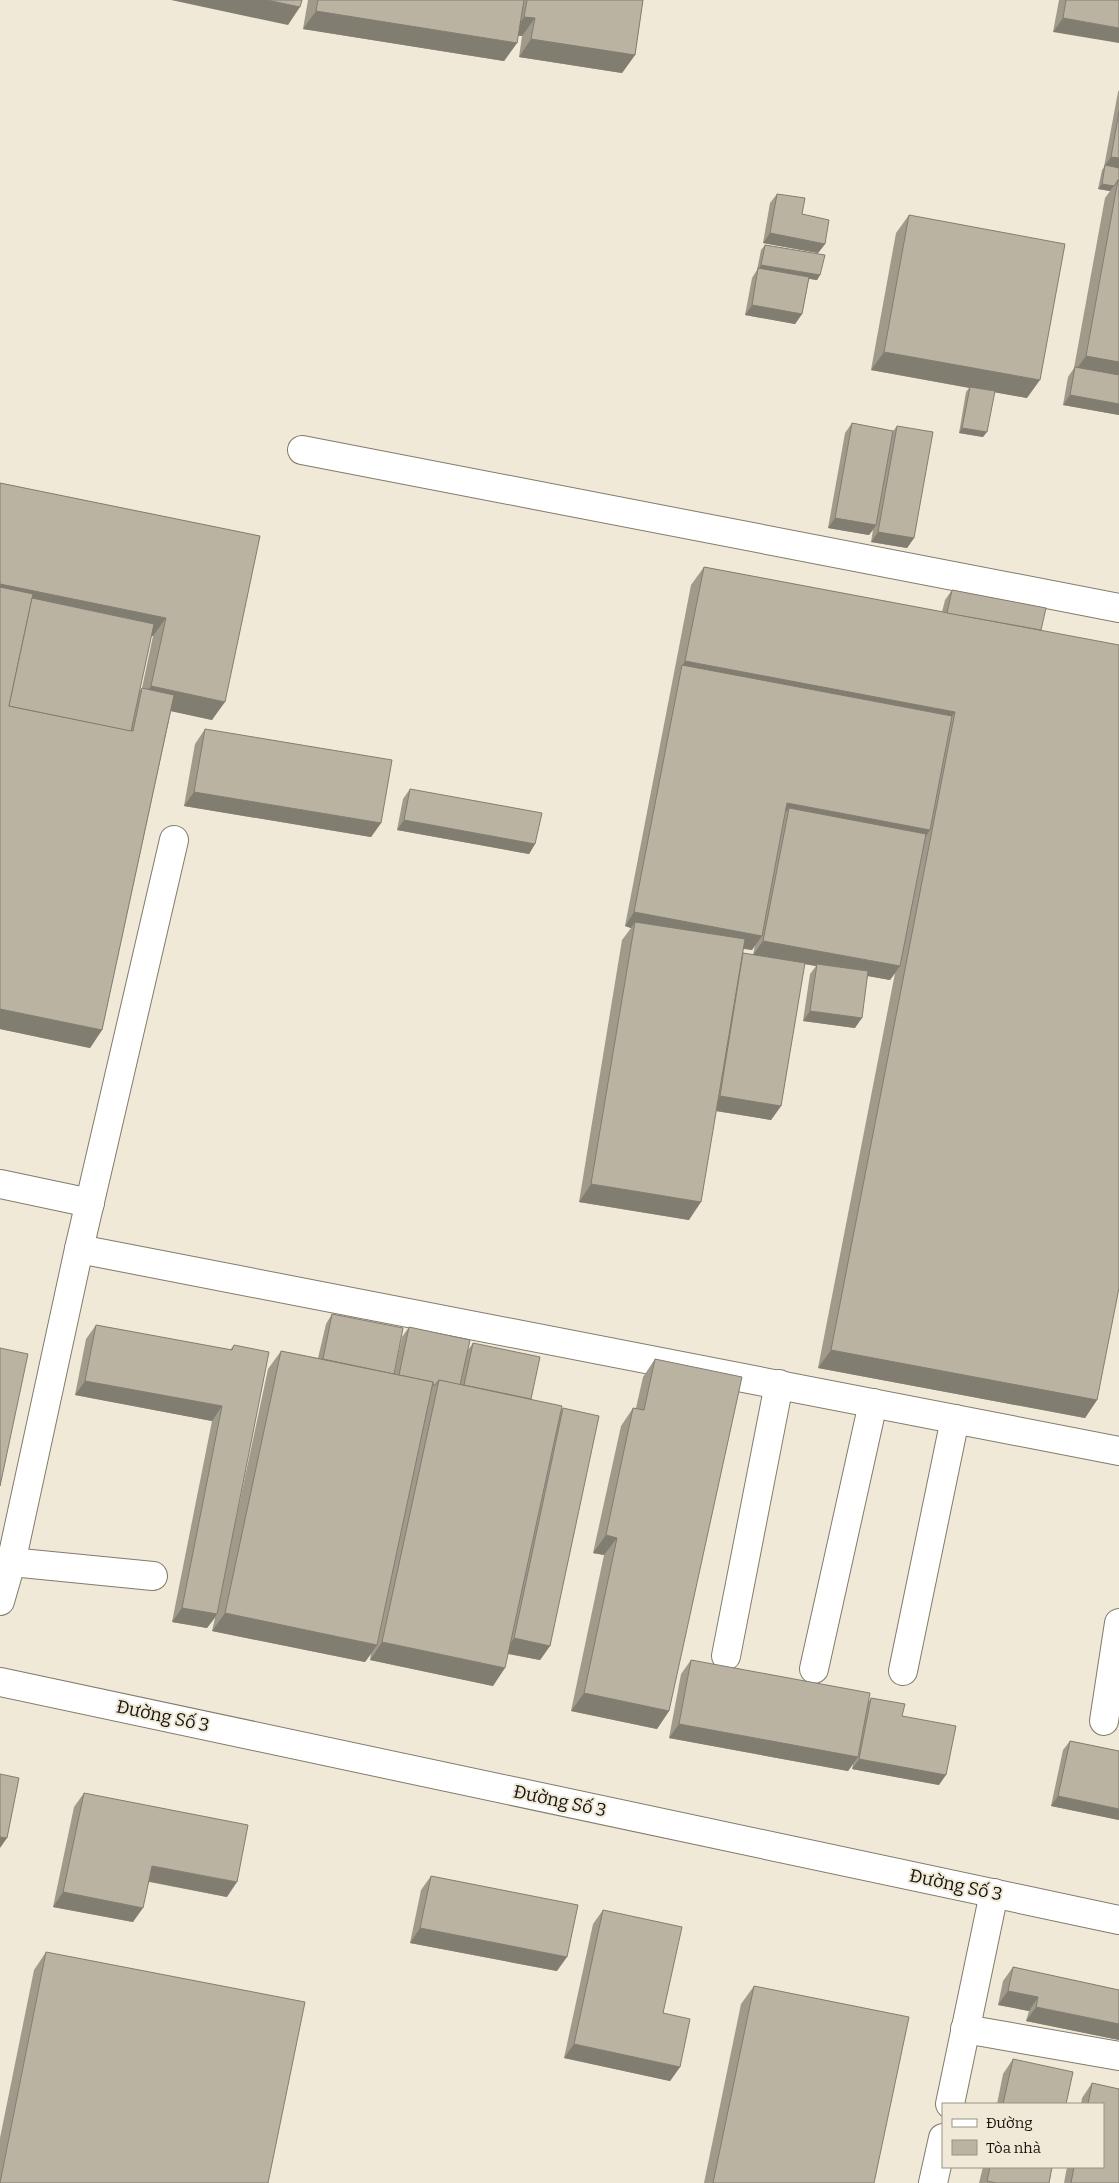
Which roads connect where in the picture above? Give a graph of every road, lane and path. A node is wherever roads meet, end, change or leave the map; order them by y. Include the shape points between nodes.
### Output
1 (302, 450) dead end
2 (1119, 608) edge
3 (174, 840) dead end
4 (0, 1184) edge
5 (90, 1203) junction
6 (79, 1249) junction
7 (779, 1384) junction
8 (873, 1403) junction
9 (955, 1419) junction
10 (1119, 1450) edge
11 (5, 1562) edge
12 (153, 1576) dead end
13 (0, 1601) edge
14 (1119, 1622) edge
15 (726, 1656) dead end
16 (814, 1669) dead end
17 (903, 1671) dead end
18 (0, 1682) edge
19 (1104, 1721) dead end
20 (994, 1893) junction
21 (1119, 1920) edge
22 (965, 2029) junction
23 (1119, 2056) edge
24 (950, 2103) edge
25 (942, 2142) edge
26 (933, 2183) edge

1 - 2 street
3 - 5 street
4 - 5 street
5 - 6 street
6 - 7 street
6 - 11 street
7 - 8 street
7 - 15 street
8 - 9 street
8 - 16 street
9 - 10 street
9 - 17 street
11 - 12 street
11 - 13 street
14 - 19 street
18 - 20 street, Đường Số 3
20 - 21 street, Đường Số 3
20 - 22 street
22 - 23 street
22 - 24 street
25 - 26 street

